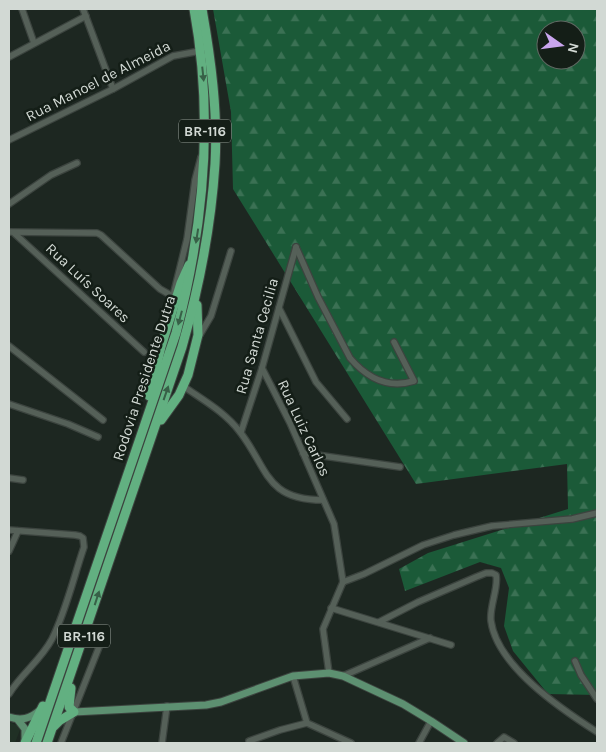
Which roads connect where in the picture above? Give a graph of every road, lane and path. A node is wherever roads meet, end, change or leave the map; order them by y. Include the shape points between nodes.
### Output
1 (22, 9) edge
2 (83, 9) edge
3 (194, 9) edge
4 (202, 9) edge
5 (86, 16) junction
6 (34, 43) junction
7 (200, 51) junction
8 (9, 57) edge
9 (112, 89) junction
10 (9, 140) edge
11 (204, 151) junction
12 (76, 162) dead end
13 (211, 199) junction
14 (9, 204) edge
15 (11, 232) edge
16 (230, 251) dead end
17 (194, 253) junction
18 (174, 300) junction
19 (279, 308) junction
20 (197, 340) junction
21 (394, 342) dead end
22 (9, 346) edge
23 (144, 352) dead end
24 (262, 368) junction
25 (183, 386) junction
26 (9, 404) edge
27 (347, 419) dead end
28 (103, 420) dead end
29 (241, 432) junction
30 (98, 437) dead end
31 (303, 453) junction
32 (400, 467) dead end
33 (9, 478) edge
34 (23, 480) dead end
35 (323, 500) junction
36 (116, 507) junction
37 (597, 513) edge
38 (120, 529) junction
39 (9, 530) edge
40 (18, 531) junction
41 (9, 551) edge
42 (343, 582) junction
43 (331, 608) junction
44 (379, 622) junction
45 (105, 632) dead end
46 (430, 638) junction
47 (451, 645) dead end
48 (575, 660) dead end
49 (60, 669) junction
50 (329, 673) junction
51 (72, 674) junction
52 (292, 676) junction
53 (343, 676) junction
54 (9, 694) edge
55 (597, 699) edge
56 (43, 706) junction
57 (167, 706) junction
58 (74, 712) junction
59 (9, 717) edge
60 (18, 720) junction
61 (431, 721) junction
62 (307, 724) junction
63 (52, 728) junction
64 (597, 732) edge
65 (249, 741) dead end
66 (25, 743) edge
67 (36, 743) edge
68 (47, 743) edge
69 (61, 743) edge
70 (162, 743) edge
71 (351, 743) edge
72 (419, 743) edge
73 (464, 743) edge
74 (497, 743) edge
75 (514, 743) edge

1 - 6 street
2 - 5 street
3 - 7 highway, Rodovia Presidente Dutra / BR-116
4 - 13 highway, Rodovia Presidente Dutra / BR-116 via 212,69 215,163
5 - 6 street
5 - 9 street
6 - 8 street
7 - 9 street, Rua Manoel de Almeida via 173,56
7 -> 11 highway, Rodovia Presidente Dutra / BR-116 via 204,84
9 - 10 street, Rua Manoel de Almeida
11 -> 17 highway, Rodovia Presidente Dutra / BR-116
11 - 18 street via 197,169
12 - 14 street
13 - 20 highway via 211,224 196,310
38 -> 13 highway, Rodovia Presidente Dutra / BR-116 via 189,322 198,289
15 - 18 street via 102,235
15 - 23 street, Rua Luís Soares
16 - 20 street via 211,316
17 - 18 highway
17 -> 36 highway, Rodovia Presidente Dutra / BR-116 via 176,333
18 - 36 highway via 148,399 121,475
19 - 21 street, Rua Santa Cecilia via 296,247 350,358 366,373 385,382 401,384 414,381
19 - 24 street, Rua Santa Cecilia
19 - 27 street via 316,382
20 - 25 highway
22 - 28 street
24 - 29 street, Rua Santa Cecilia
24 - 31 street, Rua Luiz Carlos
25 - 29 street via 220,410
25 - 38 highway via 161,418
26 - 30 street
29 - 35 street via 274,485 300,498
31 - 32 street
31 - 35 street, Rua Luiz Carlos
33 - 34 street
35 - 42 street, Rua Luiz Carlos via 336,533
36 - 49 highway, Rodovia Presidente Dutra / BR-116
37 - 42 street via 572,520 492,526 454,535
51 -> 38 highway, Rodovia Presidente Dutra / BR-116
39 - 40 street
40 - 41 street
40 - 54 street via 75,535 83,538 84,547 52,640
42 - 43 street
43 - 44 street
43 - 50 street via 323,629
44 - 46 street
44 - 64 street via 476,577 486,573 496,575 491,620 501,647 548,699
45 - 58 street
46 - 47 street
46 - 53 street
48 - 55 street
49 - 56 highway
49 - 67 highway, Rodovia Presidente Dutra / BR-116
50 - 52 main road
50 - 53 main road
51 - 58 highway via 69,707
51 - 63 highway, Rodovia Presidente Dutra / BR-116
52 - 57 main road via 221,702
52 - 62 street
53 - 61 main road
56 - 60 main road via 32,716
56 - 66 highway
57 - 58 main road
57 - 70 street
58 - 63 highway
58 - 69 street
59 - 60 main road
60 - 66 main road via 25,729
61 - 72 street
61 - 73 main road
62 - 65 street
62 - 71 street
63 - 68 highway, Rodovia Presidente Dutra / BR-116
74 - 75 street via 504,737

